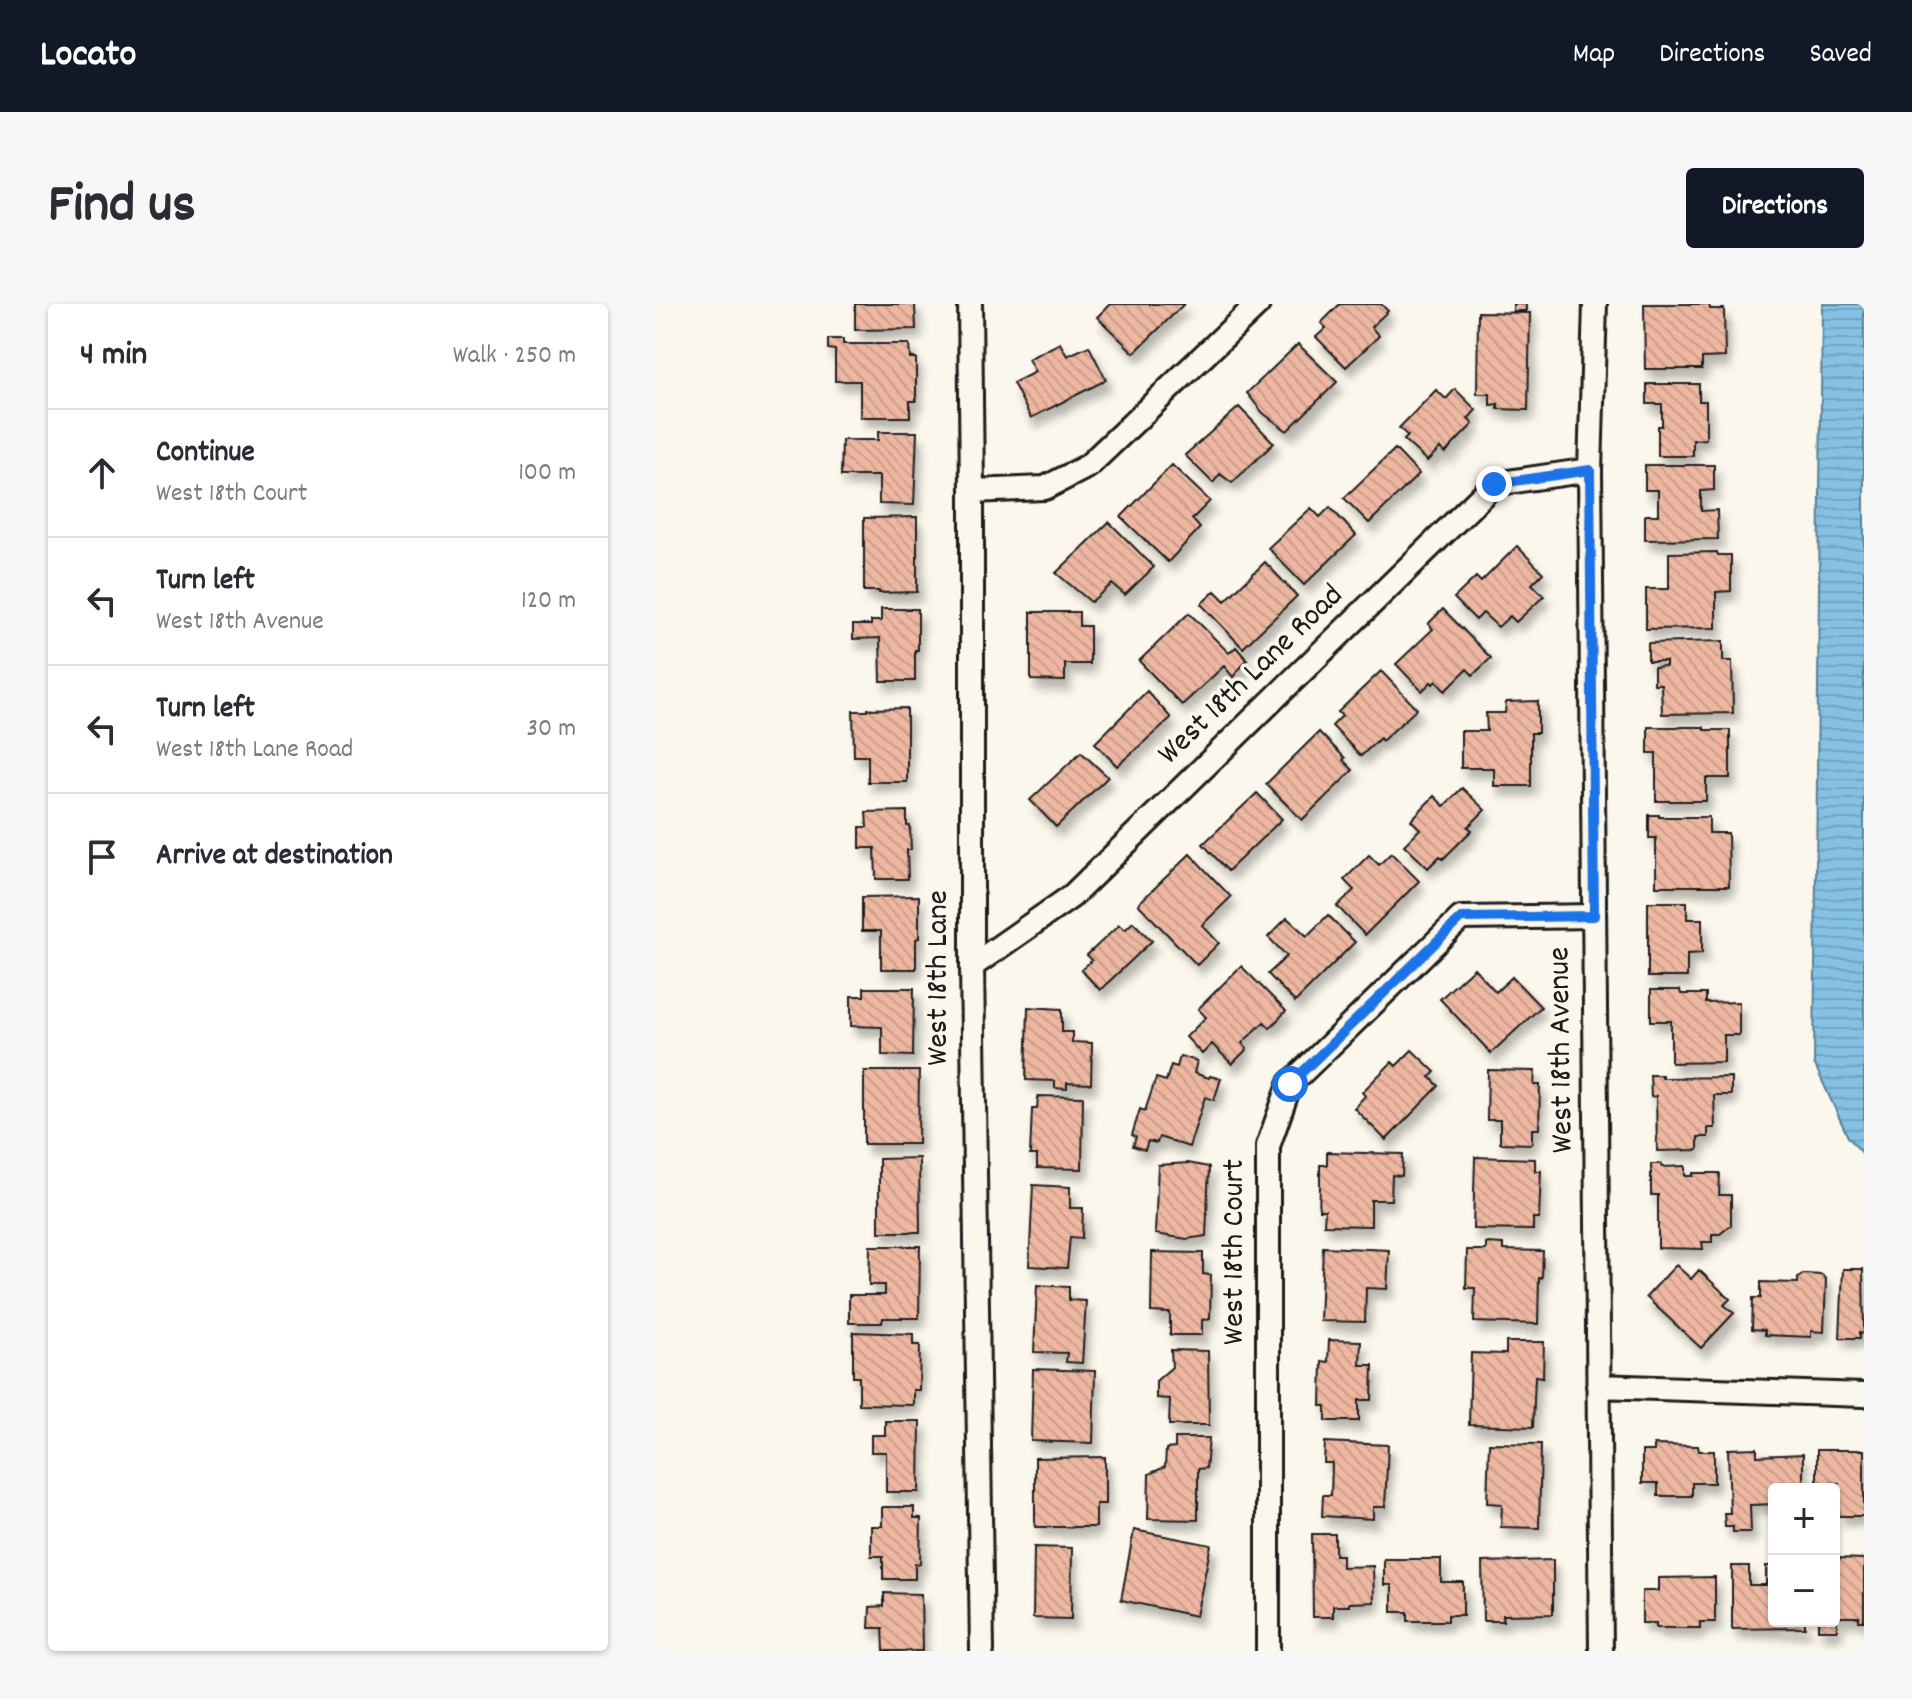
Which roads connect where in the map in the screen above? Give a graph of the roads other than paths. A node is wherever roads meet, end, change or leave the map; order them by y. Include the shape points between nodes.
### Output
1 (970, 304) edge
2 (1258, 304) edge
3 (1595, 304) edge
4 (1590, 470) junction
5 (972, 491) junction
6 (1594, 916) junction
7 (972, 966) junction
8 (1598, 1386) junction
9 (1864, 1395) edge
10 (982, 1651) edge
11 (1268, 1651) edge
12 (1601, 1651) edge

1 - 5 street, West 18th Lane
2 - 5 street via 1088,466 1045,488
3 - 4 street, West 18th Avenue
4 - 6 street, West 18th Avenue
4 - 7 street, West 18th Lane Road via 1494,484 1072,896
5 - 7 street, West 18th Lane
6 - 8 street, West 18th Avenue
6 - 11 street, West 18th Court via 1461,918 1290,1084 1268,1146
7 - 10 street, West 18th Lane
8 - 9 street
8 - 12 street, West 18th Avenue

